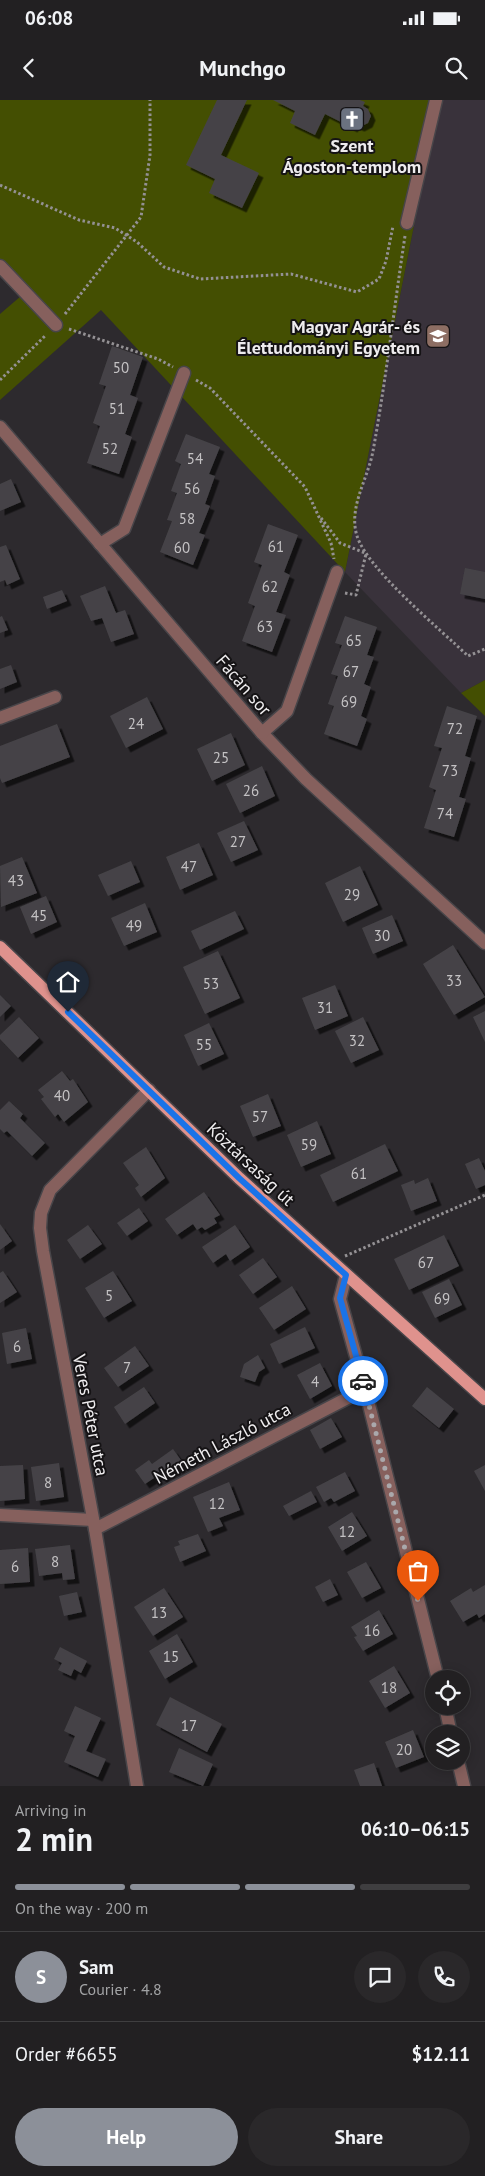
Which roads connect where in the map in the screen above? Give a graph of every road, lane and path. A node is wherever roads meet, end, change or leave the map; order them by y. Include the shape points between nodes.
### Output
1 (150, 100) edge
2 (436, 100) edge
3 (0, 185) edge
4 (407, 223) junction
5 (126, 235) junction
6 (0, 266) edge
7 (56, 325) junction
8 (184, 373) junction
9 (0, 380) edge
10 (0, 427) edge
11 (317, 513) junction
12 (100, 544) junction
13 (366, 553) junction
14 (337, 572) joint
15 (356, 595) dead end
16 (485, 650) edge
17 (55, 697) dead end
18 (0, 718) edge
19 (262, 733) junction
20 (485, 943) edge
21 (0, 947) edge
22 (149, 1090) junction
23 (485, 1195) edge
24 (331, 1262) junction
25 (346, 1275) junction
26 (366, 1389) junction
27 (485, 1399) edge
28 (0, 1515) edge
29 (94, 1524) junction
30 (436, 1670) edge
31 (460, 1770) edge
32 (137, 1786) edge
33 (464, 1786) edge

1 - 5 path via 150,155 141,216
2 - 4 street
3 - 5 path via 79,220 115,228
4 - 5 path via 394,224 379,279 357,292 291,274 200,279 164,267
4 - 13 path via 373,452 355,513 357,536
5 - 7 path
6 - 7 street
7 - 8 path via 158,359
7 - 9 path
8 - 11 path via 210,388 305,487
8 - 12 street via 124,529
10 - 12 street, Fácán sor
11 - 13 path via 340,543
11 - 14 path via 331,542
12 - 19 street, Fácán sor
13 - 15 path
13 - 16 path via 382,573 468,656
14 - 19 street via 287,710
17 - 18 street
19 - 20 street, Fácán sor via 306,779
21 - 22 main road, Köztársaság út
22 - 24 main road, Köztársaság út
22 - 29 street, Veres Péter utca via 50,1190 41,1213 43,1251
23 - 24 path
24 - 25 main road, Köztársaság út
25 - 26 street via 340,1298
25 - 27 main road, Köztársaság út
26 - 29 street, Németh László utca
26 - 30 street
28 - 29 street
29 - 32 street, Veres Péter utca
31 - 33 street

